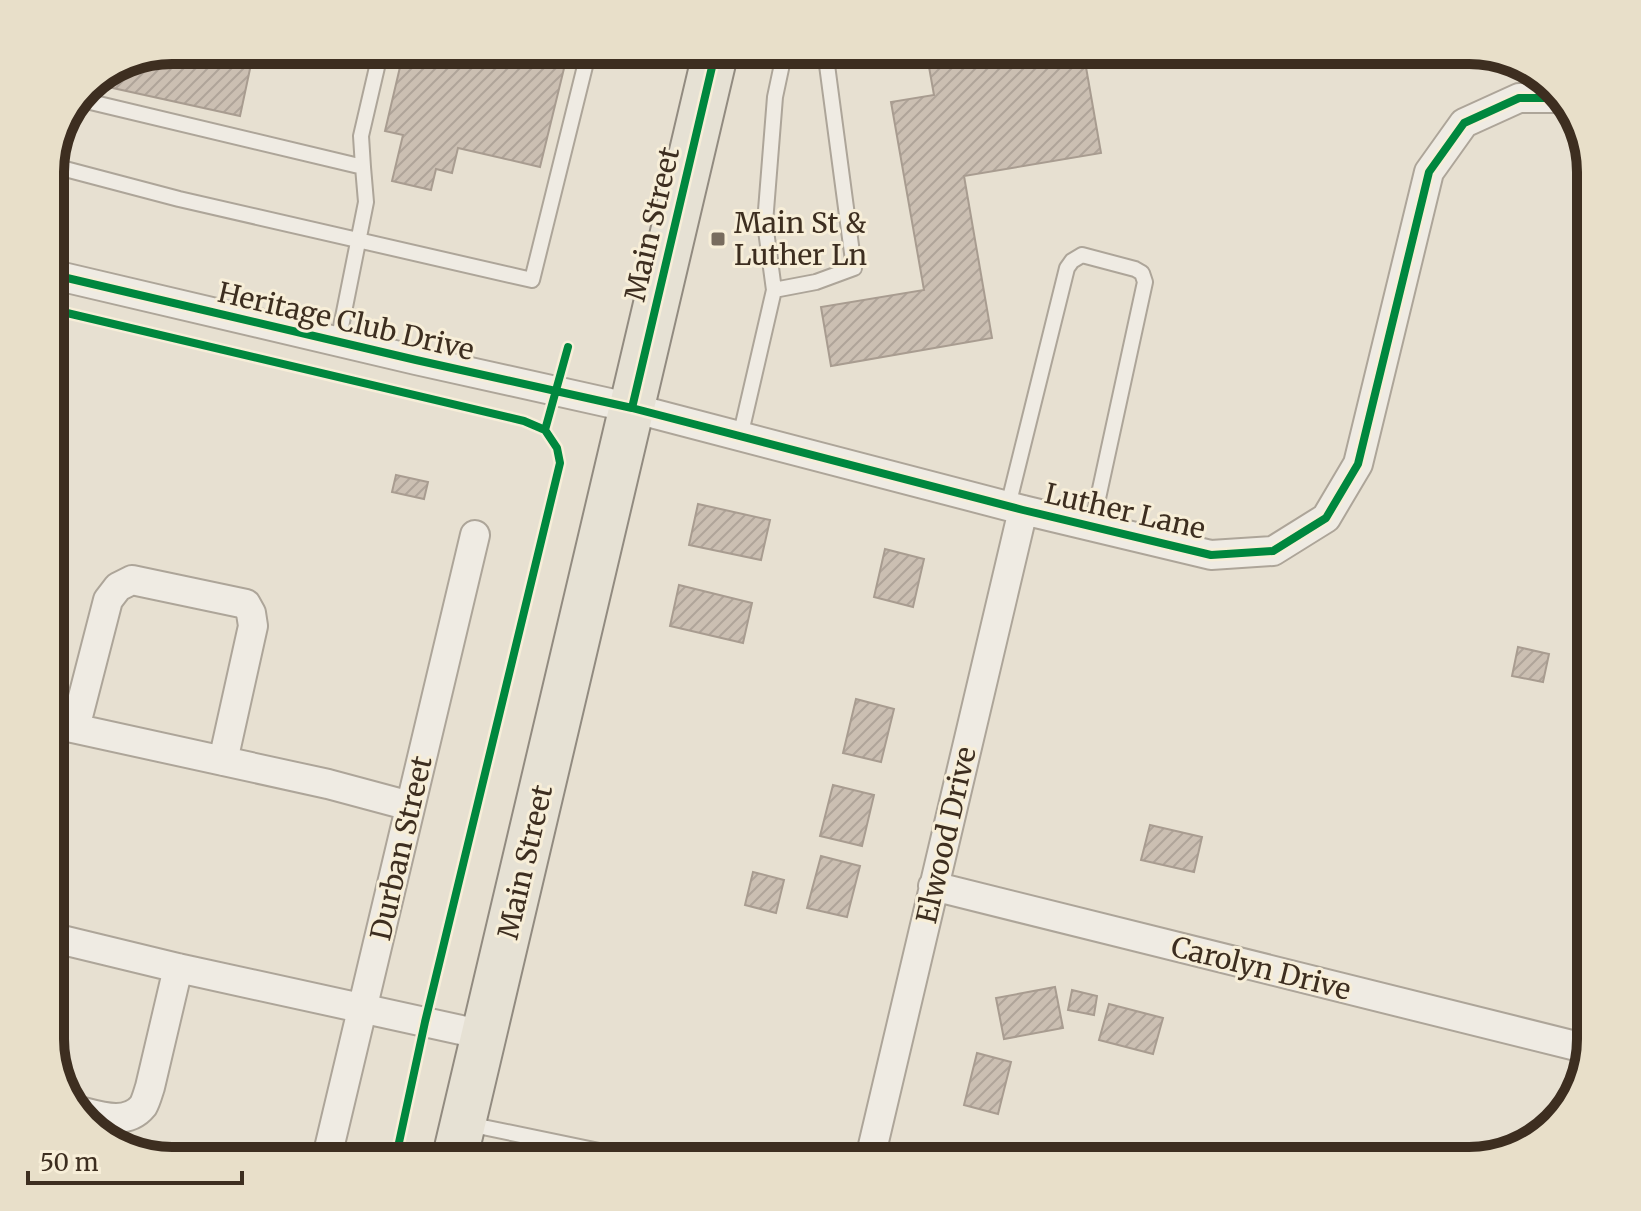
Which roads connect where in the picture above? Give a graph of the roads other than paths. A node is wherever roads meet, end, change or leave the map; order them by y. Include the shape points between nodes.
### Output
1 (378, 64) edge
2 (586, 64) edge
3 (713, 64) edge
4 (782, 64) edge
5 (827, 64) edge
6 (1547, 98) edge
7 (91, 102) edge
8 (363, 167) junction
9 (64, 169) edge
10 (359, 241) junction
11 (64, 277) edge
12 (774, 290) junction
13 (338, 342) junction
14 (632, 408) junction
15 (740, 437) junction
16 (1016, 508) junction
17 (1092, 526) junction
18 (475, 535) dead end
19 (64, 723) edge
20 (64, 726) edge
21 (223, 761) junction
22 (410, 806) junction
23 (933, 886) junction
24 (64, 940) edge
25 (178, 968) junction
26 (364, 1007) junction
27 (484, 1035) junction
28 (1576, 1046) edge
29 (96, 1115) edge
30 (459, 1142) edge
31 (329, 1147) edge
32 (513, 1147) edge
33 (873, 1147) edge

1 - 8 lane via 361,136
2 - 10 lane via 532,280
3 - 14 main road, Main Street
4 - 12 lane via 765,223
5 - 12 lane via 854,268
6 - 17 street, Luther Lane via 1519,98 1464,123 1429,172 1358,464 1326,518 1273,551 1211,555
7 - 8 lane
8 - 10 lane via 366,202
9 - 10 lane
10 - 13 lane
11 - 13 street, Heritage Club Drive
12 - 15 lane
13 - 14 street, Heritage Club Drive
14 - 15 street, Luther Lane
14 - 27 main road, Main Street
15 - 16 street, Luther Lane
16 - 17 street, Luther Lane
16 - 17 lane via 1067,268 1082,255 1135,269 1145,282
16 - 23 street, Elwood Drive
18 - 22 street, Durban Street
19 - 21 street via 108,600 118,587 132,580 246,604 253,626
20 - 21 street
21 - 22 street
22 - 26 street, Durban Street
23 - 28 street, Carolyn Drive
23 - 33 street, Elwood Drive
24 - 25 street
25 - 26 street
25 - 29 street via 144,1105 130,1116
26 - 27 street
26 - 31 street, Durban Street
27 - 30 main road, Main Street
30 - 32 lane

